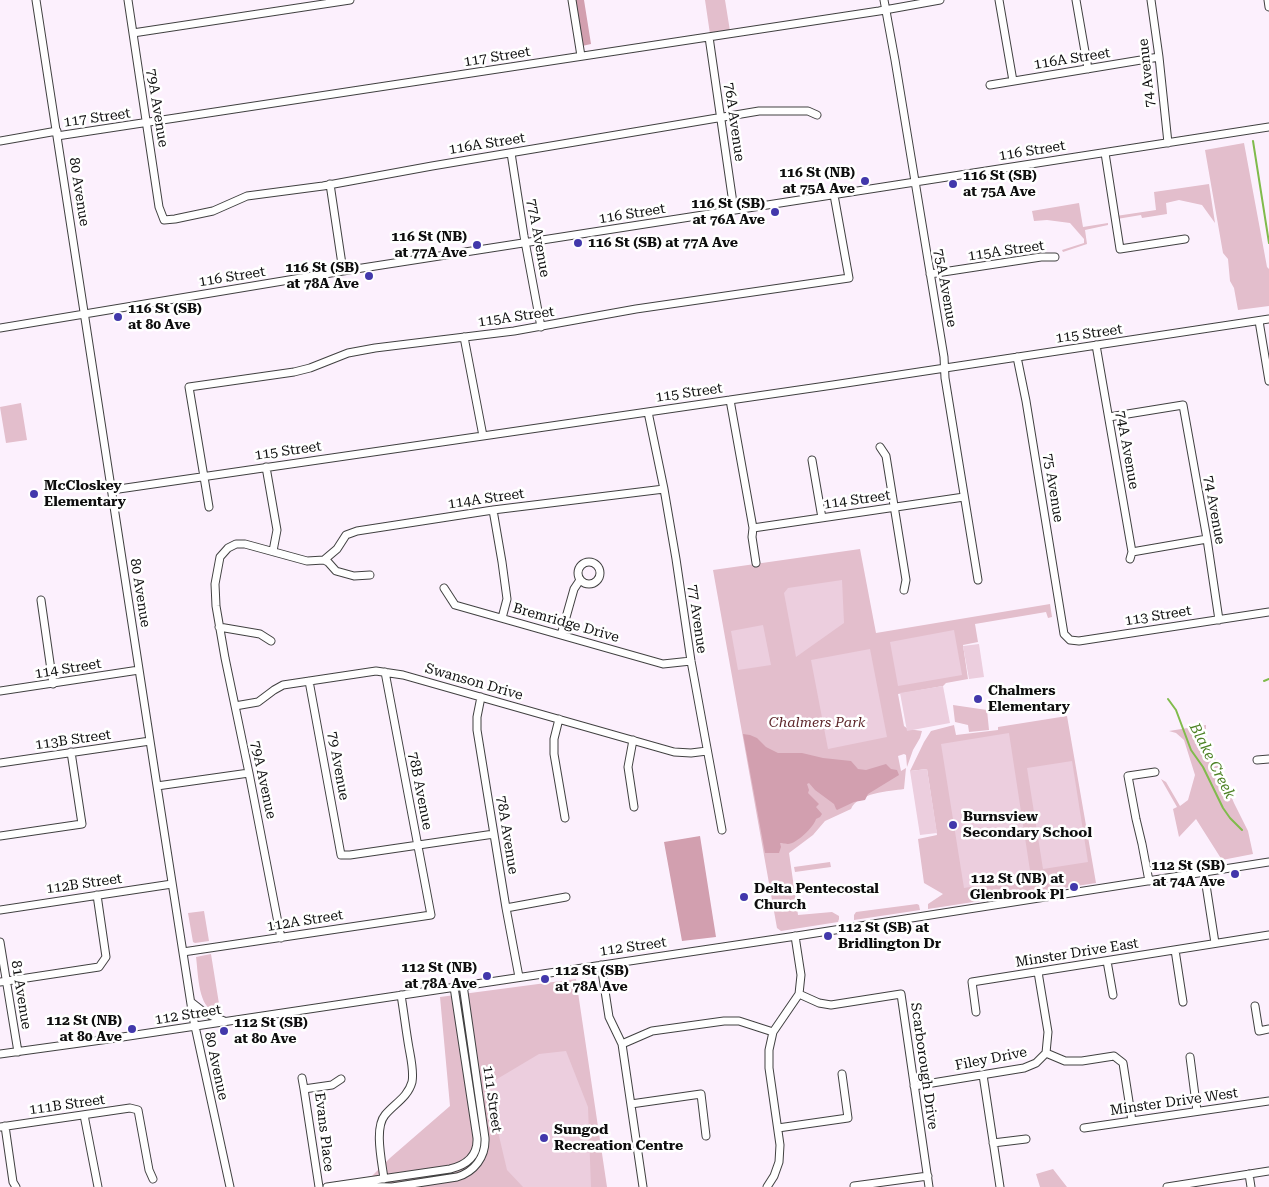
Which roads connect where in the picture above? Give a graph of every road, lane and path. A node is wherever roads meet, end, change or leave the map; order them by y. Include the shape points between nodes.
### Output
1 (36, 0) edge
2 (128, 0) edge
3 (350, 0) edge
4 (572, 0) edge
5 (884, 0) edge
6 (940, 0) edge
7 (999, 0) edge
8 (1076, 0) edge
9 (1150, 0) edge
10 (1268, 0) edge
11 (1269, 6) edge
12 (885, 10) junction
13 (133, 33) junction
14 (709, 37) junction
15 (581, 56) junction
16 (1159, 58) junction
17 (1088, 69) junction
18 (1013, 81) junction
19 (990, 85) dead end
20 (817, 115) dead end
21 (721, 118) junction
22 (147, 123) junction
23 (1269, 128) edge
24 (57, 134) junction
25 (0, 141) edge
26 (1168, 143) junction
27 (511, 153) junction
28 (1105, 153) junction
29 (916, 182) junction
30 (330, 184) junction
31 (834, 195) junction
32 (734, 210) junction
33 (164, 220) joint
34 (1185, 239) dead end
35 (525, 243) junction
36 (1055, 257) dead end
37 (344, 271) junction
38 (930, 274) junction
39 (85, 314) junction
40 (1269, 319) edge
41 (1259, 320) junction
42 (542, 327) junction
43 (0, 328) edge
44 (464, 337) junction
45 (1096, 345) junction
46 (1018, 357) junction
47 (944, 368) junction
48 (1269, 381) edge
49 (730, 400) junction
50 (648, 412) junction
51 (1109, 417) junction
52 (482, 436) junction
53 (880, 447) dead end
54 (812, 460) dead end
55 (266, 468) junction
56 (204, 476) junction
57 (664, 489) junction
58 (112, 490) junction
59 (964, 497) junction
60 (209, 507) dead end
61 (894, 507) junction
62 (493, 510) junction
63 (822, 518) junction
64 (753, 528) junction
65 (1207, 539) junction
66 (273, 551) junction
67 (324, 560) junction
68 (756, 563) dead end
69 (370, 575) dead end
70 (580, 580) dead end
71 (978, 580) dead end
72 (444, 588) dead end
73 (904, 590) dead end
74 (41, 600) dead end
75 (1269, 612) edge
76 (502, 618) junction
77 (1219, 620) junction
78 (1062, 623) joint
79 (219, 627) junction
80 (561, 635) junction
81 (271, 641) dead end
82 (691, 661) junction
83 (139, 670) junction
84 (385, 672) junction
85 (309, 681) junction
86 (53, 684) junction
87 (0, 691) edge
88 (481, 697) junction
89 (235, 706) junction
90 (559, 719) junction
91 (633, 740) junction
92 (150, 741) junction
93 (707, 751) junction
94 (71, 752) junction
95 (1269, 759) edge
96 (1256, 760) dead end
97 (0, 763) edge
98 (1155, 772) dead end
99 (249, 773) junction
100 (156, 786) junction
101 (634, 807) dead end
102 (565, 818) dead end
103 (722, 830) dead end
104 (494, 834) junction
105 (0, 836) edge
106 (417, 845) junction
107 (1269, 862) edge
108 (1204, 872) junction
109 (1149, 881) junction
110 (172, 884) junction
111 (97, 895) junction
112 (566, 897) dead end
113 (506, 908) junction
114 (0, 910) edge
115 (431, 915) joint
116 (1269, 935) edge
117 (795, 936) junction
118 (281, 938) junction
119 (0, 942) edge
120 (1215, 943) junction
121 (1175, 950) junction
122 (183, 952) junction
123 (1107, 960) junction
124 (601, 964) junction
125 (1038, 972) junction
126 (519, 977) junction
127 (3, 982) edge
128 (463, 985) junction
129 (454, 987) junction
130 (799, 994) junction
131 (401, 995) junction
132 (1113, 995) dead end
133 (191, 1002) junction
134 (1183, 1002) dead end
135 (1255, 1006) dead end
136 (976, 1012) dead end
137 (224, 1022) junction
138 (195, 1026) junction
139 (1269, 1029) edge
140 (773, 1032) junction
141 (622, 1044) junction
142 (18, 1052) junction
143 (1046, 1053) junction
144 (0, 1054) edge
145 (1190, 1057) dead end
146 (842, 1074) dead end
147 (983, 1075) junction
148 (302, 1078) dead end
149 (341, 1079) dead end
150 (914, 1086) junction
151 (304, 1089) junction
152 (1269, 1101) edge
153 (631, 1104) junction
154 (1197, 1111) junction
155 (84, 1115) junction
156 (1132, 1121) junction
157 (2, 1126) edge
158 (778, 1128) junction
159 (1084, 1128) dead end
160 (706, 1136) dead end
161 (1026, 1139) dead end
162 (993, 1144) junction
163 (1269, 1171) edge
164 (1249, 1174) junction
165 (928, 1176) junction
166 (153, 1179) dead end
167 (384, 1179) junction
168 (342, 1185) junction
169 (854, 1186) edge
170 (16, 1187) edge
171 (98, 1187) edge
172 (230, 1187) edge
173 (319, 1187) edge
174 (327, 1187) edge
175 (642, 1187) edge
176 (767, 1187) edge
177 (929, 1187) edge
178 (1000, 1187) edge
179 (1167, 1187) edge
180 (1251, 1187) edge

1 - 24 street, 80 Avenue
2 - 13 street, 79A Avenue
3 - 13 street
4 - 15 street
5 - 12 street, 75A Avenue
6 - 12 street, 117 Street
7 - 18 street
8 - 17 street
9 - 16 street, 74 Avenue
10 - 11 street
12 - 14 street, 117 Street
12 - 29 street, 75A Avenue
13 - 22 street, 79A Avenue
14 - 15 street, 117 Street
14 - 21 street, 76A Avenue
15 - 22 street, 117 Street
16 - 17 street, 116A Street
16 - 26 street, 74 Avenue
17 - 18 street, 116A Street
18 - 19 street, 116A Street
20 - 21 street, 116A Street via 808,111 759,111
21 - 27 street, 116A Street
21 - 32 street, 76A Avenue
22 - 24 street, 117 Street
22 - 33 street, 79A Avenue via 159,207
23 - 26 street, 116 Street
24 - 25 street, 117 Street
24 - 39 street, 80 Avenue
26 - 28 street, 116 Street
27 - 30 street, 116A Street
27 - 35 street, 77A Avenue
28 - 29 street, 116 Street
28 - 34 street via 1120,249
29 - 31 street, 116 Street
29 - 38 street, 75A Avenue
30 - 33 street, 116A Street via 247,196 213,211
30 - 37 street
31 - 32 street, 116 Street
31 - 42 street, 115A Street via 849,278
32 - 35 street, 116 Street
35 - 37 street, 116 Street
35 - 42 street, 77A Avenue
36 - 38 street, 115A Street
37 - 39 street, 116 Street
38 - 47 street, 75A Avenue
39 - 43 street, 116 Street
39 - 58 street, 80 Avenue
40 - 41 street, 115 Street
41 - 45 street, 115 Street
41 - 48 street
42 - 44 street, 115A Street
44 - 52 street
44 - 56 street, 115A Street via 348,352 294,372 189,387
45 - 46 street, 115 Street
45 - 51 street, 74A Avenue
46 - 47 street, 115 Street
46 - 78 street, 75 Avenue
47 - 49 street, 115 Street
47 - 59 street, 75A Avenue
49 - 50 street, 115 Street
49 - 64 street
50 - 52 street, 115 Street
50 - 57 street, 77 Avenue
51 - 65 street, 74 Avenue via 1183,405
51 - 65 street, 74A Avenue via 1131,555
52 - 55 street, 115 Street
53 - 61 street via 886,456
54 - 63 street
55 - 56 street, 115 Street
55 - 66 street via 277,530
56 - 58 street, 115 Street
56 - 60 street
57 - 62 street, 114A Street
57 - 82 street, 77 Avenue
58 - 83 street, 80 Avenue
59 - 61 street, 114 Street
59 - 71 street, 75A Avenue
61 - 63 street, 114 Street
61 - 73 street via 906,580
62 - 67 street, 114A Street via 357,531 346,535
62 - 76 street via 507,600
63 - 64 street, 114 Street
64 - 68 street
65 - 77 street, 74 Avenue
66 - 67 street via 307,561
66 - 79 street, 79A Avenue via 236,544 220,557 215,584
67 - 69 street via 336,571 354,576
70 - 80 street via 574,589
72 - 76 street, Bremridge Drive via 455,605
74 - 86 street
75 - 77 street, 113 Street
76 - 80 street, Bremridge Drive
77 - 78 street, 113 Street via 1079,641 1070,640 1064,634
79 - 81 street via 260,634
79 - 89 street, 79A Avenue
80 - 82 street, Bremridge Drive via 663,664
82 - 93 street, 77 Avenue
83 - 86 street, 114 Street
83 - 92 street, 80 Avenue
84 - 85 street, Swanson Drive
84 - 88 street, Swanson Drive
84 - 106 street, 78B Avenue
85 - 89 street, Swanson Drive via 283,685 258,702
85 - 106 street, 79 Avenue via 341,855
86 - 87 street, 114 Street
88 - 90 street, Swanson Drive
88 - 104 street, 78A Avenue via 477,730
89 - 99 street, 79A Avenue
90 - 91 street, Swanson Drive
90 - 102 street via 554,754
91 - 93 street, Swanson Drive via 674,752
91 - 101 street via 628,767
92 - 94 street, 113B Street
92 - 100 street, 80 Avenue
93 - 103 street, 77 Avenue
94 - 97 street, 113B Street
94 - 105 street via 82,824
95 - 96 street
98 - 109 street via 1128,776
99 - 100 street
99 - 118 street, 79A Avenue
100 - 110 street, 80 Avenue
104 - 106 street
104 - 113 street, 78A Avenue
106 - 115 street, 78B Avenue
107 - 108 street, 112 Street
108 - 109 street, 112 Street
108 - 120 street
109 - 117 street, 112 Street
110 - 111 street, 112B Street
110 - 122 street, 80 Avenue
111 - 114 street, 112B Street
111 - 127 street via 106,957 99,967
112 - 113 street
113 - 126 street, 78A Avenue
115 - 118 street, 112A Street
116 - 120 street, Minster Drive East
117 - 124 street, 112 Street
117 - 130 street via 801,975
118 - 122 street, 112A Street
119 - 127 street, 81 Avenue
120 - 121 street, Minster Drive East
121 - 123 street, Minster Drive East
121 - 134 street
122 - 133 street, 80 Avenue
123 - 125 street, Minster Drive East
123 - 132 street
124 - 126 street, 112 Street
124 - 141 street via 609,1017
125 - 136 street, Minster Drive East via 972,982
125 - 143 street, Filey Drive via 1048,1032
126 - 128 street, 112 Street
127 - 142 street, 81 Avenue
128 - 129 street, 112 Street
128 - 168 street, 111 Street via 485,1138 482,1156 473,1169 457,1177 392,1187
129 - 131 street, 112 Street
129 - 167 street, 111 Street via 477,1138 476,1151 469,1161 456,1168
130 - 140 street
130 - 150 street, Scarborough Drive via 831,1005 901,994
131 - 137 street, 112 Street
131 - 167 street via 413,1075 407,1092 382,1121
133 - 137 street
133 - 138 street, 80 Avenue
135 - 139 street via 1259,1031
137 - 138 street, 112 Street
138 - 142 street, 112 Street
138 - 172 street, 80 Avenue
140 - 141 street via 739,1021 724,1021 652,1031
140 - 158 street via 768,1068
141 - 153 street
142 - 144 street, 112 Street
143 - 147 street, Filey Drive via 1036,1063 1024,1068
143 - 156 street via 1065,1061 1082,1062 1114,1056 1123,1063
145 - 154 street
146 - 158 street via 848,1118
147 - 150 street, Filey Drive
147 - 162 street
148 - 151 street
149 - 151 street, Evans Place via 332,1085
150 - 165 street, Scarborough Drive
151 - 173 street, Evans Place
152 - 154 street, Minster Drive West
153 - 160 street via 701,1094
153 - 175 street
154 - 156 street, Minster Drive West
155 - 157 street, 111B Street
155 - 166 street, 111B Street via 130,1108 138,1110
155 - 171 street
156 - 159 street, Minster Drive West
157 - 170 street
158 - 176 street via 779,1162
161 - 162 street
162 - 178 street
163 - 164 street
164 - 179 street
164 - 180 street
165 - 169 street
165 - 177 street, Scarborough Drive
167 - 168 street, 111 Street
168 - 174 street, 111 Street

